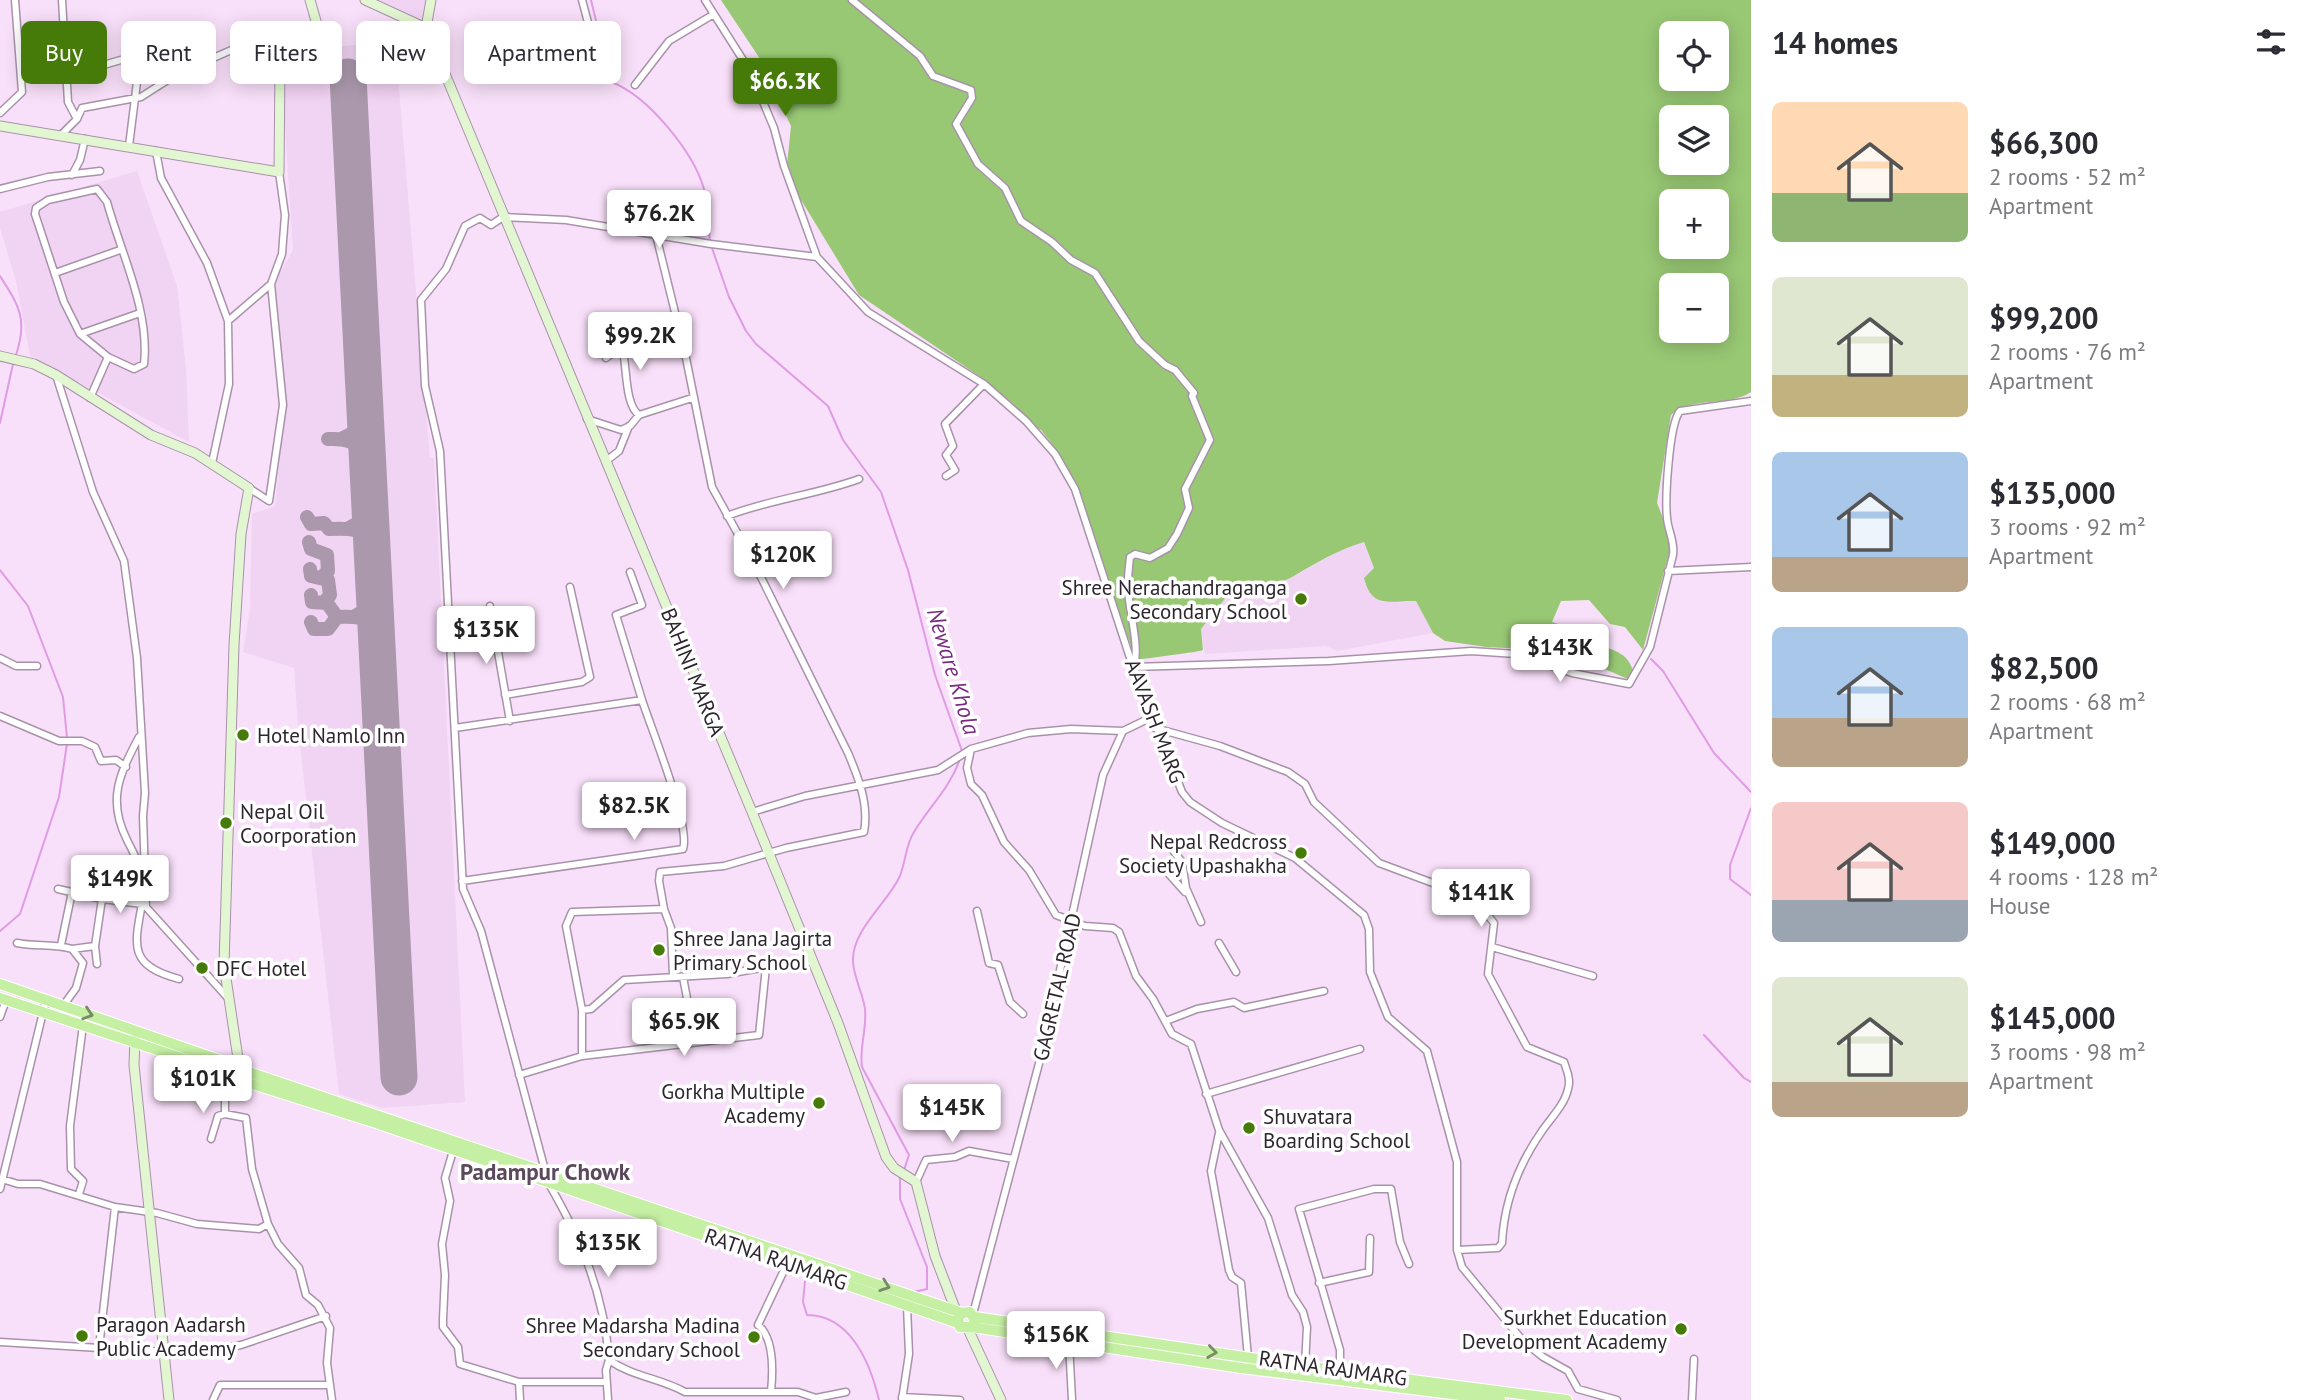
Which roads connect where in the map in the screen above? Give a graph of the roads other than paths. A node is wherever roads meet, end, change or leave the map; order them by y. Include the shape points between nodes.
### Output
1 (15, 0) edge
2 (62, 0) edge
3 (310, 0) edge
4 (365, 0) edge
5 (431, 0) edge
6 (582, 0) edge
7 (705, 0) edge
8 (852, 0) edge
9 (714, 13) junction
10 (63, 21) edge
11 (316, 21) edge
12 (411, 21) edge
13 (427, 21) edge
14 (588, 21) edge
15 (230, 51) edge
16 (107, 64) edge
17 (67, 84) edge
18 (280, 84) edge
19 (449, 84) edge
20 (635, 85) dead end
21 (135, 99) junction
22 (0, 113) edge
23 (77, 119) junction
24 (0, 126) edge
25 (61, 135) junction
26 (85, 139) junction
27 (129, 146) junction
28 (156, 150) junction
29 (100, 171) dead end
30 (279, 172) junction
31 (72, 175) junction
32 (0, 189) edge
33 (502, 217) junction
34 (656, 235) junction
35 (120, 250) junction
36 (817, 257) junction
37 (55, 273) junction
38 (271, 284) junction
39 (139, 313) junction
40 (229, 321) junction
41 (80, 334) junction
42 (4, 356) edge
43 (108, 357) junction
44 (606, 358) dead end
45 (56, 375) junction
46 (984, 384) junction
47 (90, 398) junction
48 (692, 398) junction
49 (1751, 401) edge
50 (639, 415) junction
51 (587, 419) junction
52 (630, 426) junction
53 (606, 461) junction
54 (212, 463) junction
55 (946, 477) dead end
56 (859, 479) dead end
57 (249, 488) junction
58 (727, 516) junction
59 (1751, 567) edge
60 (1668, 571) junction
61 (630, 572) dead end
62 (570, 587) dead end
63 (490, 606) dead end
64 (0, 658) edge
65 (37, 666) dead end
66 (1133, 667) junction
67 (505, 695) junction
68 (642, 700) junction
69 (0, 716) edge
70 (1152, 717) junction
71 (510, 721) junction
72 (455, 728) junction
73 (1156, 728) junction
74 (1124, 731) junction
75 (140, 734) junction
76 (971, 749) junction
77 (126, 767) junction
78 (860, 784) junction
79 (752, 812) junction
80 (1171, 848) dead end
81 (767, 854) junction
82 (1168, 873) dead end
83 (462, 881) junction
84 (58, 888) dead end
85 (72, 892) junction
86 (1188, 894) junction
87 (102, 899) junction
88 (142, 904) junction
89 (664, 909) junction
90 (977, 911) dead end
91 (1073, 921) junction
92 (1201, 922) dead end
93 (17, 943) dead end
94 (1220, 943) dead end
95 (61, 945) junction
96 (95, 946) junction
97 (1492, 947) junction
98 (72, 949) junction
99 (813, 962) junction
100 (97, 964) dead end
101 (766, 967) junction
102 (1236, 972) dead end
103 (673, 976) junction
104 (1593, 976) dead end
105 (682, 977) junction
106 (179, 979) dead end
107 (0, 984) edge
108 (1324, 991) dead end
109 (3, 999) edge
110 (228, 999) junction
111 (46, 1000) junction
112 (62, 1006) junction
113 (582, 1010) junction
114 (42, 1011) junction
115 (1023, 1014) dead end
116 (0, 1017) edge
117 (1166, 1021) junction
118 (83, 1024) junction
119 (137, 1031) junction
120 (699, 1042) junction
121 (133, 1043) junction
122 (1360, 1049) dead end
123 (582, 1056) junction
124 (233, 1070) junction
125 (519, 1075) junction
126 (1206, 1094) junction
127 (225, 1114) junction
128 (1219, 1130) junction
129 (211, 1139) dead end
130 (453, 1151) junction
131 (3, 1155) edge
132 (1013, 1158) junction
133 (547, 1177) junction
134 (908, 1177) junction
135 (2, 1179) junction
136 (0, 1189) edge
137 (79, 1194) junction
138 (115, 1207) junction
139 (151, 1215) junction
140 (268, 1224) junction
141 (1370, 1238) dead end
142 (1457, 1250) junction
143 (787, 1264) junction
144 (1409, 1264) dead end
145 (1319, 1283) junction
146 (907, 1306) junction
147 (959, 1312) junction
148 (326, 1316) junction
149 (969, 1322) junction
150 (0, 1342) edge
151 (1069, 1343) junction
152 (99, 1348) junction
153 (166, 1352) junction
154 (192, 1354) dead end
155 (1248, 1357) junction
156 (1694, 1359) dead end
157 (609, 1360) junction
158 (1305, 1366) junction
159 (1340, 1369) junction
160 (519, 1382) junction
161 (606, 1382) junction
162 (329, 1385) junction
163 (771, 1392) junction
164 (846, 1392) dead end
165 (902, 1398) edge
166 (960, 1399) edge
167 (169, 1400) edge
168 (213, 1400) edge
169 (332, 1400) edge
170 (520, 1400) edge
171 (608, 1400) edge
172 (1002, 1400) edge
173 (1072, 1400) edge
174 (1500, 1400) edge
175 (1567, 1400) edge
176 (1617, 1400) edge
177 (1692, 1400) edge

1 - 22 street via 22,92
2 - 10 street
3 - 11 street
4 - 12 street
5 - 13 street
6 - 14 street
7 - 9 street
8 - 66 street via 920,56 933,76 970,88 972,98 956,124 978,163 1005,188 1021,221 1095,273 1139,341 1175,370 1194,393 1210,440 1185,489 1189,508 1168,548 1150,558 1130,557
9 - 20 street via 669,41
9 - 36 street via 750,71
15 - 21 street
16 - 21 street via 131,57 138,74
17 - 23 street via 68,102
18 - 30 street
19 - 33 street, BAHINI MARGA
21 - 23 street via 82,108
21 - 27 street
23 - 25 street
24 - 25 street
25 - 26 street
26 - 27 street
26 - 31 street
27 - 28 street
28 - 30 street
28 - 40 street via 161,178 207,263
29 - 31 street
30 - 38 street via 284,228 282,254
31 - 32 street
33 - 34 street via 566,220
33 - 51 street, BAHINI MARGA
33 - 72 street via 492,225 480,218 465,226 446,269 421,300 425,386 440,450
34 - 36 street
34 - 48 street
35 - 37 street
35 - 37 street via 107,202 97,189 48,200 35,214
35 - 39 street
36 - 46 street, AAVASH MARG via 868,312
37 - 41 street
38 - 40 street
38 - 57 street via 283,405 269,501
39 - 41 street
39 - 43 street via 146,341 144,365 134,369
40 - 54 street via 229,384
41 - 43 street
42 - 45 street
43 - 47 street
44 - 50 street via 618,349 623,352 630,398
45 - 47 street
45 - 75 street via 93,492 124,561 137,658
46 - 55 street via 945,424 953,446 946,455 955,470
46 - 66 street, AAVASH MARG via 1041,437 1075,489
47 - 54 street via 151,435
48 - 50 street
48 - 58 street via 712,487
49 - 60 street via 1680,411 1675,416 1667,476 1667,521 1674,547
50 - 52 street
51 - 52 street via 615,429
51 - 53 street, BAHINI MARGA
52 - 53 street via 621,447
53 - 79 street, BAHINI MARGA
54 - 57 street
56 - 58 street
57 - 110 street via 241,534 234,645 224,965
58 - 78 street via 804,663
59 - 60 street
60 - 66 street via 1650,647 1629,684 1572,673 1516,654 1471,651
61 - 68 street via 642,605 616,615
62 - 67 street via 590,677
63 - 67 street
64 - 65 street via 16,666
66 - 70 street, AAVASH MARG
67 - 71 street
68 - 71 street
68 - 83 street via 679,813 682,849
69 - 77 street via 59,741 82,741 95,747 101,761 116,760
70 - 73 street, AAVASH MARG
70 - 74 street
71 - 72 street
72 - 83 street
73 - 97 street via 1288,772 1305,784 1314,802 1379,863 1465,895 1482,907 1494,923
73 - 142 street, AAVASH MARG via 1176,782 1189,802 1295,858 1367,918 1370,972 1388,1017 1427,1051 1457,1162
74 - 76 street via 1043,730
74 - 91 street, GAGRETAL ROAD via 1100,785
75 - 77 street
75 - 110 street via 146,907
76 - 78 street via 938,770
76 - 91 street via 968,778 982,795 999,834 1029,870 1056,915
77 - 88 street via 114,796 116,819 142,874
78 - 79 street
78 - 81 street via 866,809 864,832
79 - 81 street, BAHINI MARGA
80 - 86 street via 1182,862
81 - 89 street via 724,866 660,872
81 - 99 street, BAHINI MARGA
82 - 86 street
83 - 125 street via 481,931
84 - 85 street
85 - 87 street
85 - 95 street
86 - 92 street
87 - 88 street
87 - 96 street
88 - 106 street via 137,925 139,955 153,972
89 - 103 street via 671,928
89 - 113 street via 585,909 569,914 566,926
90 - 115 street via 989,962 998,965 1010,1002
91 - 117 street via 1119,932 1136,976
91 - 132 street, GAGRETAL ROAD
93 - 95 street
94 - 102 street
95 - 98 street
96 - 98 street
96 - 100 street
97 - 104 street
97 - 142 street via 1488,974 1522,1038 1527,1047 1564,1062 1568,1089 1540,1133 1507,1202 1502,1243 1498,1248
98 - 112 street via 83,963 76,988
99 - 101 street
99 - 134 street, BAHINI MARGA via 886,1157
101 - 105 street
101 - 120 street via 759,1035
103 - 105 street
103 - 113 street via 624,980 591,1009
105 - 120 street via 690,1009 700,1015
107 - 111 main road, RATNA RAJMARG
108 - 117 street via 1244,1008 1234,1002 1197,1009
109 - 114 main road, RATNA RAJMARG
109 - 116 street
110 - 124 street via 235,1044
111 - 112 main road, RATNA RAJMARG
111 - 114 street
112 -> 119 main road, RATNA RAJMARG
113 - 123 street
114 - 118 main road, RATNA RAJMARG
114 - 131 street via 24,1100
117 - 126 street via 1171,1034 1191,1044
118 - 121 main road, RATNA RAJMARG
118 - 137 street via 70,1126 71,1170 83,1181
119 - 121 street
119 - 124 main road, RATNA RAJMARG
120 - 123 street
121 - 124 main road, RATNA RAJMARG
121 - 139 street
122 - 126 street
123 - 125 street
124 - 127 street via 225,1086
124 - 130 main road, RATNA RAJMARG
124 - 133 main road, RATNA RAJMARG
125 - 133 street
126 - 128 street
127 - 129 street via 218,1116
127 - 140 street via 246,1118 252,1169
128 - 155 street via 1210,1171 1229,1270 1241,1283
128 - 158 street via 1268,1218 1292,1296 1303,1312
130 - 133 main road, RATNA RAJMARG
130 - 160 street via 445,1178 450,1201 442,1244 443,1327 458,1347 460,1364
131 - 135 street
132 - 134 street via 969,1152 926,1160
132 - 149 street, GAGRETAL ROAD via 998,1228
133 - 143 main road, RATNA RAJMARG
133 -> 147 main road, RATNA RAJMARG
133 - 157 street via 601,1299
134 - 147 street, BAHINI MARGA
135 - 136 street
135 - 137 street
137 - 138 street
138 - 139 street
138 - 152 street
139 - 140 street via 258,1229
139 - 153 street
140 - 148 street via 299,1268 306,1295
141 - 145 street via 1369,1272
142 - 176 street, AAVASH MARG via 1470,1280 1523,1341 1568,1371 1578,1389
143 - 146 main road, RATNA RAJMARG
143 - 163 street via 758,1325 768,1340
144 - 145 street via 1400,1242 1391,1189 1374,1189 1298,1209
145 - 159 street via 1340,1350
146 - 149 main road, RATNA RAJMARG
146 - 165 street via 909,1354
147 - 149 main road, RATNA RAJMARG
148 - 154 street via 240,1345
148 - 162 street via 331,1338
149 - 151 main road, RATNA RAJMARG
149 -> 155 main road, RATNA RAJMARG
149 - 172 street
150 - 152 street
151 - 173 street
151 - 174 main road, RATNA RAJMARG
152 - 153 street
153 - 167 street
155 - 158 main road, RATNA RAJMARG
156 - 177 street
157 - 161 street
157 - 163 street via 625,1371 685,1392
158 - 159 main road, RATNA RAJMARG
159 - 175 main road, RATNA RAJMARG
160 - 161 street
160 - 170 street
161 - 171 street
162 - 168 street via 220,1385
162 - 169 street
163 - 164 street via 798,1392 816,1398
165 - 166 street

